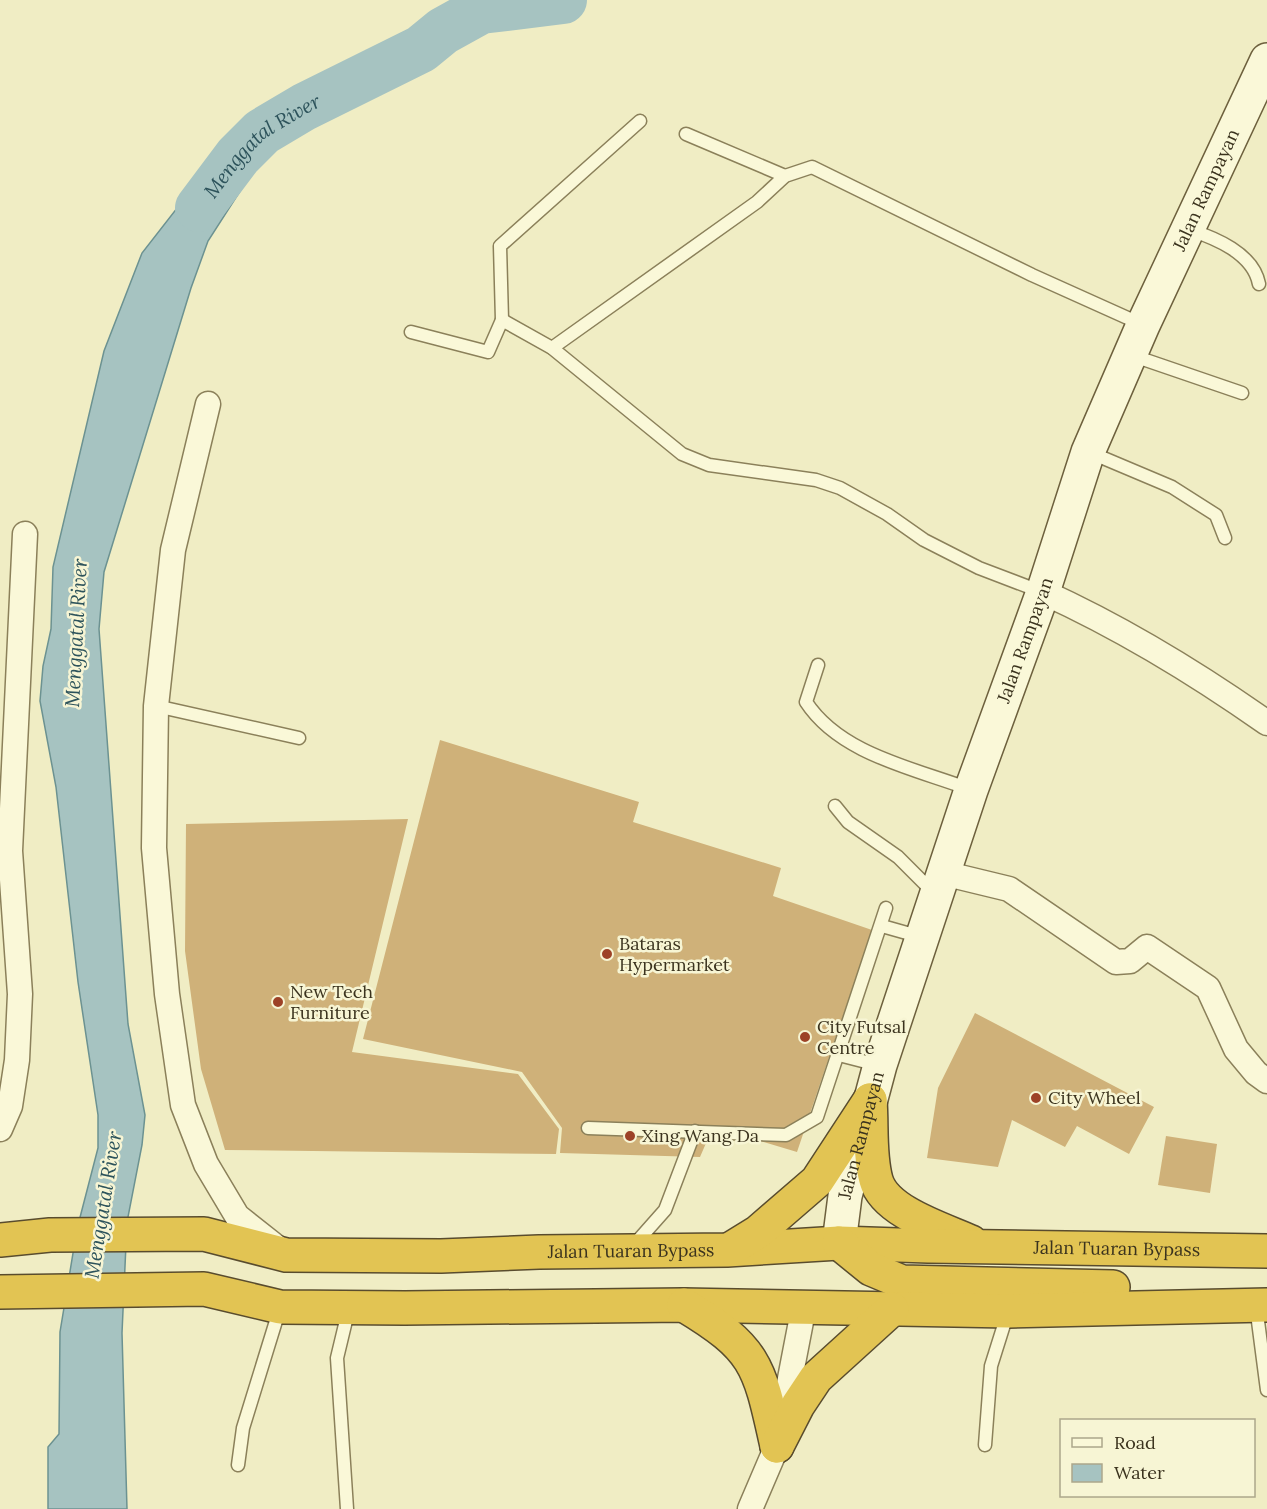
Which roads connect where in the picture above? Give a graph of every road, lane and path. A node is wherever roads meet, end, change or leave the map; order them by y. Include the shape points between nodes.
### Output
1 (1267, 60) edge
2 (640, 121) dead end
3 (686, 134) dead end
4 (785, 176) junction
5 (1187, 229) junction
6 (1259, 284) dead end
7 (502, 320) junction
8 (411, 332) dead end
9 (1136, 340) junction
10 (552, 348) junction
11 (1242, 393) dead end
12 (208, 404) dead end
13 (1088, 452) junction
14 (25, 534) dead end
15 (1226, 538) dead end
16 (1043, 592) junction
17 (818, 665) dead end
18 (156, 706) junction
19 (1267, 723) edge
20 (299, 738) dead end
21 (971, 790) junction
22 (835, 806) dead end
23 (5, 847) edge
24 (940, 884) junction
25 (886, 908) dead end
26 (882, 926) junction
27 (922, 937) junction
28 (839, 1055) junction
29 (880, 1065) junction
30 (1267, 1081) edge
31 (870, 1100) junction
32 (588, 1128) dead end
33 (0, 1129) edge
34 (695, 1131) junction
35 (0, 1240) edge
36 (840, 1243) junction
37 (982, 1247) junction
38 (727, 1250) junction
39 (1267, 1251) edge
40 (627, 1253) junction
41 (286, 1255) junction
42 (0, 1292) edge
43 (1263, 1298) edge
44 (683, 1305) junction
45 (804, 1306) junction
46 (280, 1307) junction
47 (349, 1307) junction
48 (892, 1309) junction
49 (1009, 1311) junction
50 (1267, 1390) edge
51 (985, 1445) dead end
52 (777, 1446) junction
53 (238, 1465) dead end
54 (347, 1509) edge
55 (750, 1509) edge

1 - 5 street, Jalan Rampayan
2 - 7 lane via 500,246
3 - 4 lane
4 - 9 lane via 812,167 1032,275
4 - 10 lane via 757,202
5 - 6 lane via 1211,236 1244,258 1257,273
5 - 9 street, Jalan Rampayan
7 - 8 lane via 488,352
7 - 10 lane
9 - 11 lane
9 - 13 street, Jalan Rampayan
10 - 16 lane via 682,454 709,465 816,480 840,488 924,540 979,568
12 - 18 street via 173,550
13 - 15 lane via 1172,487 1216,515
13 - 16 street, Jalan Rampayan
14 - 23 street
16 - 19 street via 1185,667
16 - 21 street, Jalan Rampayan
17 - 21 lane via 806,702 815,715 856,747
18 - 20 lane
18 - 41 street via 154,848 167,994 183,1105 206,1164 237,1216
21 - 24 street, Jalan Rampayan
22 - 24 lane via 848,822
23 - 33 street via 20,994 17,1060 10,1106
24 - 27 street, Jalan Rampayan
24 - 30 street via 1009,889 1116,962 1130,961 1148,947 1208,988 1236,1049
25 - 26 lane
26 - 27 lane
26 - 28 lane
27 - 29 street, Jalan Rampayan
28 - 29 lane
28 - 34 lane via 817,1117 786,1135
29 - 31 street, Jalan Rampayan
31 - 36 street, Jalan Rampayan via 844,1196
31 - 37 highway via 876,1179 882,1194 907,1212
31 - 38 highway via 817,1181 758,1232
32 - 34 lane
34 - 40 lane via 664,1210
35 - 41 highway, Jalan Tuaran Bypass via 50,1235 204,1234
36 - 37 highway, Jalan Tuaran Bypass
36 - 38 highway, Jalan Tuaran Bypass
36 - 43 highway via 871,1269 902,1282 1110,1287
37 - 39 highway, Jalan Tuaran Bypass
38 - 40 highway, Jalan Tuaran Bypass
40 - 41 highway, Jalan Tuaran Bypass
42 - 46 highway via 204,1289
43 - 49 highway
43 - 50 lane
44 - 45 highway
44 - 47 highway
44 - 52 highway via 723,1329 746,1351 759,1375
45 - 48 highway
45 - 52 street
46 - 47 highway
46 - 53 lane via 243,1428
47 - 54 lane via 337,1358
48 - 49 highway
48 - 52 highway via 816,1378
49 - 51 lane via 991,1366
52 - 55 street

